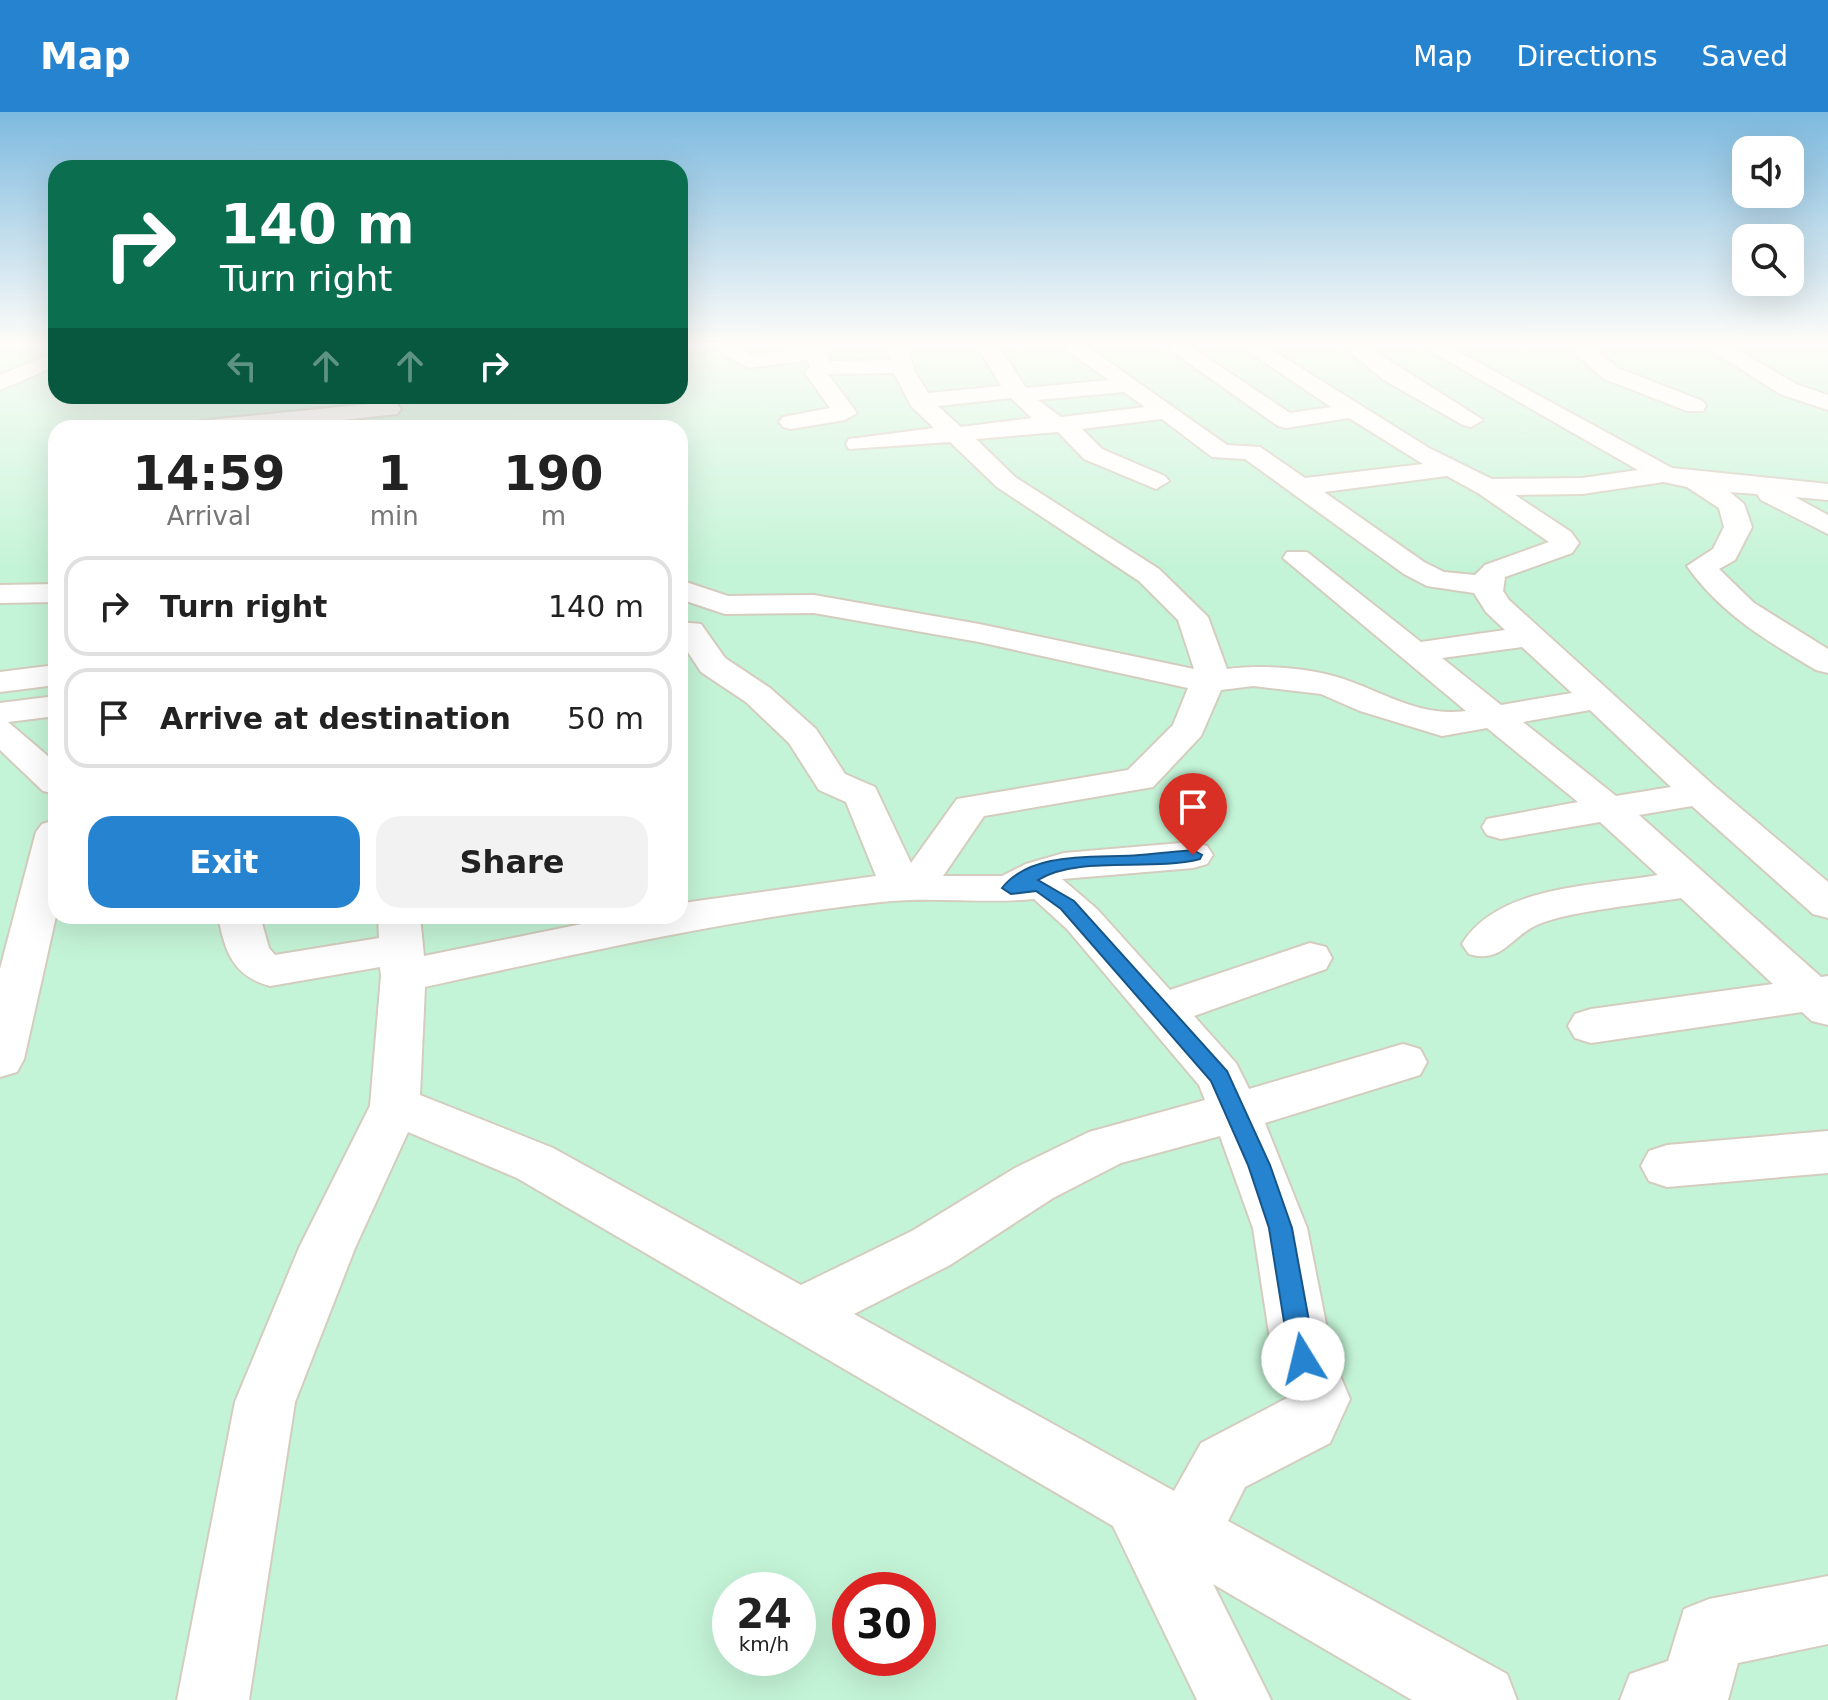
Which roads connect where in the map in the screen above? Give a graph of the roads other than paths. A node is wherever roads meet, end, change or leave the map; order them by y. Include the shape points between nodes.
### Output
1 (808, 419) edge
2 (937, 419) edge
3 (1052, 419) edge
4 (1102, 419) edge
5 (1176, 419) edge
6 (1282, 419) edge
7 (1363, 419) edge
8 (1564, 419) edge
9 (791, 422) dead end
10 (1252, 422) dead end
11 (1058, 424) junction
12 (1220, 425) dead end
13 (1189, 429) junction
14 (951, 434) junction
15 (883, 467) dead end
16 (1446, 469) junction
17 (1664, 474) junction
18 (1156, 481) dead end
19 (1696, 481) junction
20 (1755, 485) junction
21 (1298, 487) junction
22 (1487, 487) junction
23 (1828, 492) edge
24 (1828, 526) edge
25 (1297, 558) dead end
26 (1437, 580) junction
27 (1488, 585) junction
28 (48, 591) edge
29 (688, 592) edge
30 (0, 594) edge
31 (1373, 594) junction
32 (688, 631) edge
33 (1530, 636) junction
34 (1415, 652) junction
35 (1828, 663) edge
36 (48, 676) edge
37 (0, 682) edge
38 (1206, 682) junction
39 (1596, 699) junction
40 (48, 707) edge
41 (0, 713) edge
42 (1490, 716) junction
43 (0, 731) edge
44 (48, 776) edge
45 (1700, 793) junction
46 (1608, 808) junction
47 (1501, 827) dead end
48 (1193, 855) dead end
49 (48, 864) edge
50 (1692, 883) junction
51 (908, 888) junction
52 (1011, 888) junction
53 (1828, 904) edge
54 (688, 916) edge
55 (241, 924) edge
56 (615, 924) edge
57 (1484, 944) dead end
58 (400, 947) edge
59 (1310, 958) dead end
60 (1823, 998) edge
61 (1162, 1010) junction
62 (1591, 1026) dead end
63 (0, 1059) edge
64 (1403, 1062) dead end
65 (395, 1106) junction
66 (1235, 1110) junction
67 (1828, 1152) edge
68 (1667, 1166) dead end
69 (800, 1313) junction
70 (1162, 1519) junction
71 (1828, 1610) edge
72 (213, 1700) edge
73 (1235, 1700) edge
74 (1481, 1700) edge
75 (1656, 1700) edge

1 - 9 street
2 - 14 street
3 - 11 street
4 - 11 street
5 - 13 street
6 - 10 street
7 - 16 street
8 - 17 street
11 - 14 street
11 - 18 street via 1093,454
12 - 13 street
13 - 21 street via 1221,452 1251,452
14 - 15 street via 857,443
14 - 38 street via 989,461 1006,482 1149,575 1193,617 1211,671
16 - 21 street
16 - 22 street
17 - 19 street
17 - 22 street via 1582,486
19 - 20 street
19 - 35 street via 1731,504 1738,527 1725,554 1702,566 1715,586 1754,620
20 - 23 street
20 - 24 street
21 - 26 street
22 - 27 street via 1565,543 1495,571
25 - 31 street
26 - 27 street
26 - 31 street
27 - 33 street via 1497,606
28 - 30 street
29 - 38 street via 725,605 814,604
31 - 34 street
32 - 51 street via 713,665 758,695 803,737 832,782 862,795
33 - 34 street
33 - 39 street
34 - 42 street
36 - 37 street
38 - 42 street via 1253,676 1328,685 1442,725
38 - 51 street via 1189,729 1140,779 971,807
39 - 42 street
39 - 45 street
40 - 41 street
42 - 46 street
43 - 44 street
45 - 46 street
45 - 53 street
46 - 47 street
46 - 50 street
48 - 52 street via 1088,860 1042,869
49 - 63 street
50 - 57 street via 1533,910 1503,924
50 - 60 street
51 - 52 street
51 - 54 street
52 - 61 street via 1039,885 1052,891
55 - 58 street via 247,955 254,965 270,971
56 - 58 street
58 - 65 street
59 - 61 street
60 - 62 street
61 - 66 street via 1219,1076
64 - 66 street
65 - 69 street via 535,1163
65 - 72 street via 327,1248 265,1402
66 - 69 street via 1107,1146 1034,1183 931,1248
66 - 70 street via 1280,1228 1303,1359 1320,1399 1308,1422 1223,1465
67 - 68 street
69 - 70 street
70 - 73 street
70 - 74 street
71 - 75 street via 1709,1634 1697,1689

